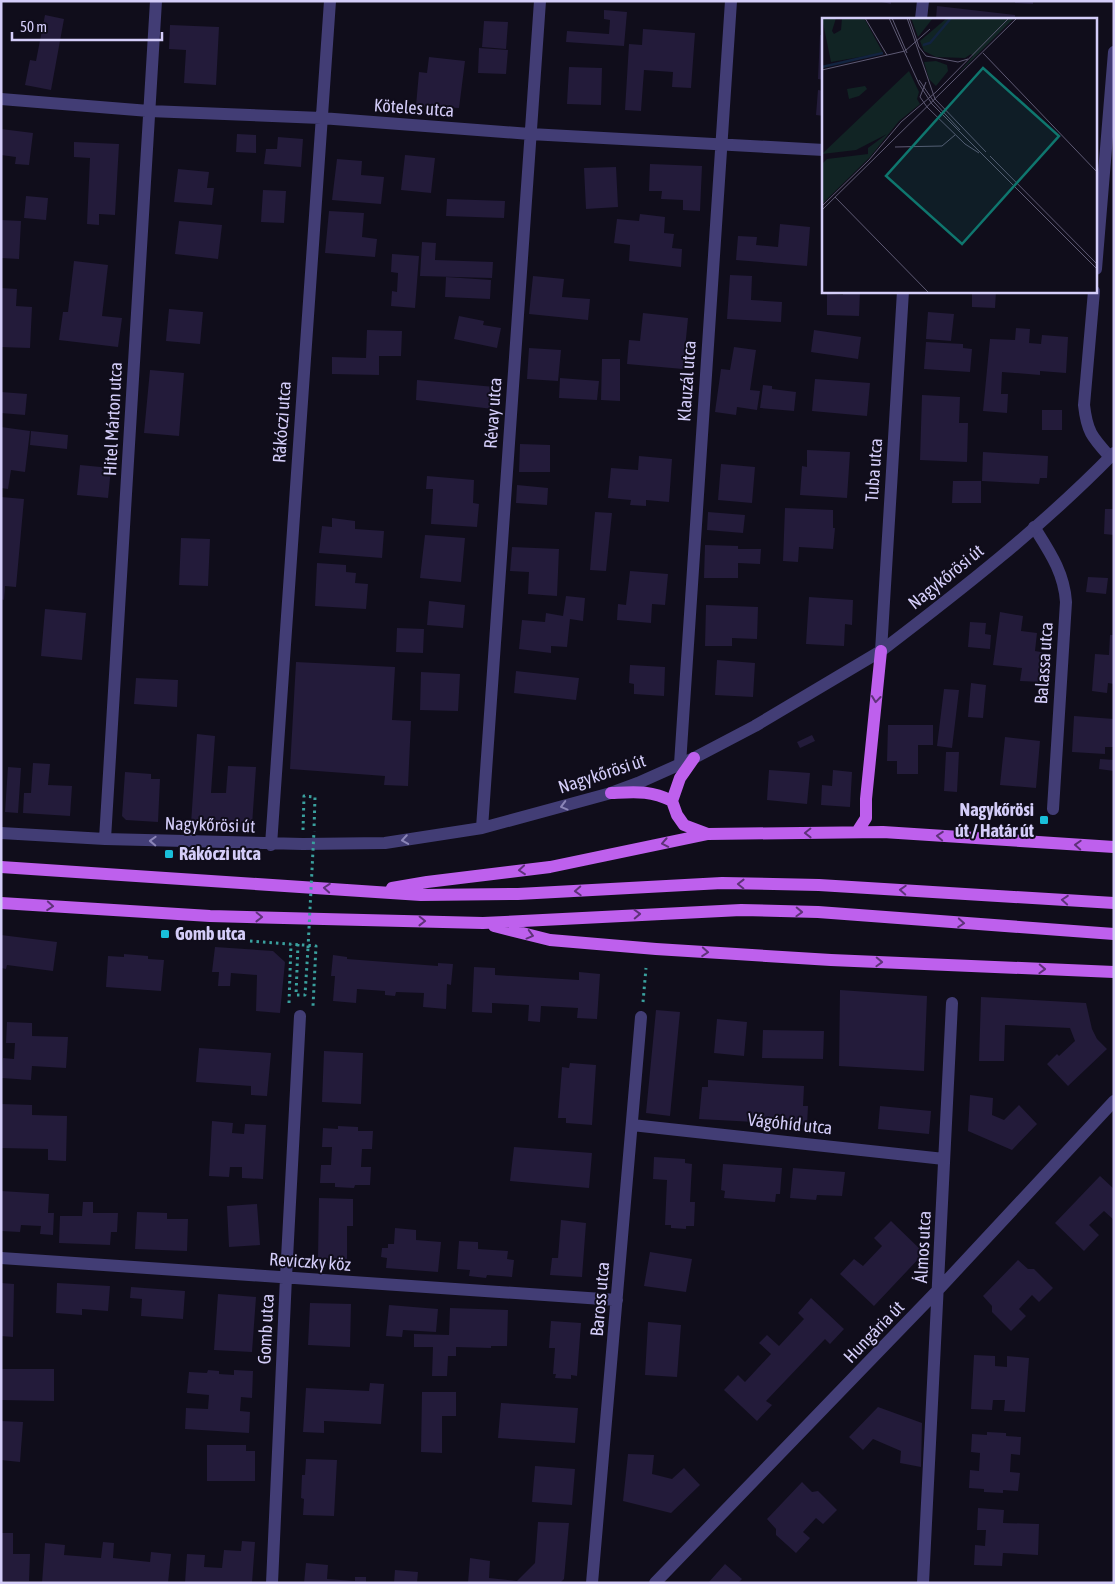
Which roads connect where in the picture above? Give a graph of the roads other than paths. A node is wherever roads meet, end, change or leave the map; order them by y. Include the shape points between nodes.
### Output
1 (156, 1) edge
2 (330, 1) edge
3 (540, 1) edge
4 (731, 1) edge
5 (923, 1) edge
6 (921, 18) edge
7 (1114, 52) edge
8 (1, 100) edge
9 (149, 111) junction
10 (320, 118) junction
11 (530, 134) junction
12 (721, 144) junction
13 (822, 150) edge
14 (1105, 167) edge
15 (1098, 247) edge
16 (903, 292) edge
17 (1094, 292) edge
18 (1112, 455) edge
19 (1034, 527) junction
20 (881, 651) junction
21 (694, 758) junction
22 (680, 764) junction
23 (611, 793) junction
24 (672, 801) junction
25 (1053, 809) dead end
26 (482, 828) junction
27 (1, 832) edge
28 (856, 832) junction
29 (708, 834) junction
30 (105, 840) junction
31 (271, 844) junction
32 (1114, 847) edge
33 (1, 867) edge
34 (376, 891) junction
35 (1, 903) edge
36 (1114, 903) edge
37 (483, 923) junction
38 (1114, 934) edge
39 (1114, 972) edge
40 (952, 1003) dead end
41 (300, 1016) road end
42 (641, 1017) road end
43 (1114, 1102) edge
44 (632, 1125) junction
45 (944, 1159) junction
46 (1, 1258) edge
47 (286, 1278) junction
48 (938, 1290) junction
49 (617, 1300) junction
50 (272, 1583) edge
51 (592, 1583) edge
52 (655, 1583) edge
53 (923, 1583) edge

1 - 9 street, Hitel Márton utca
2 - 10 street, Rákóczi utca
3 - 11 street, Révay utca
4 - 12 street, Klauzál utca
5 - 6 street
7 - 14 street
8 - 9 street, Köteles utca
9 - 10 street, Köteles utca
9 - 30 street, Hitel Márton utca
10 - 11 street, Köteles utca
10 - 31 street, Rákóczi utca
11 - 12 street, Köteles utca
11 - 26 street, Révay utca
12 - 13 street, Köteles utca
12 - 22 street, Klauzál utca
14 - 15 street
16 - 20 street, Tuba utca
17 - 18 street via 1084,405 1086,424 1093,438
18 - 19 street, Nagykőrösi út
19 - 20 street, Nagykőrösi út via 958,592
19 - 25 street, Balassa utca via 1057,564 1065,596
20 - 21 street, Nagykőrösi út via 771,717
20 -> 28 main road via 866,818
21 - 22 street, Nagykőrösi út
21 - 24 main road via 680,778
22 - 23 street, Nagykőrösi út
23 - 24 main road via 647,792
23 -> 26 street, Nagykőrösi út
24 - 29 main road via 684,825
26 -> 31 street, Nagykőrösi út via 385,843
27 - 30 street, Nagykőrösi út
28 -> 29 main road
32 -> 28 main road
29 -> 34 main road via 550,867
31 -> 30 street, Nagykőrösi út
34 -> 33 main road
36 -> 34 main road via 838,886 732,883 474,895
35 -> 37 main road via 210,916
37 -> 38 main road via 740,910 818,912
37 -> 39 main road via 550,940 646,948 831,960
40 - 45 street, Álmos utca
41 - 47 street, Gomb utca
42 - 44 street, Baross utca
43 - 48 street, Hungária út
44 - 45 street, Vágóhíd utca
44 - 49 street, Baross utca
45 - 48 street, Álmos utca
46 - 47 street, Reviczky köz
47 - 49 street, Reviczky köz
47 - 50 street, Gomb utca
48 - 52 street, Hungária út
48 - 53 street, Álmos utca
49 - 51 street, Baross utca

